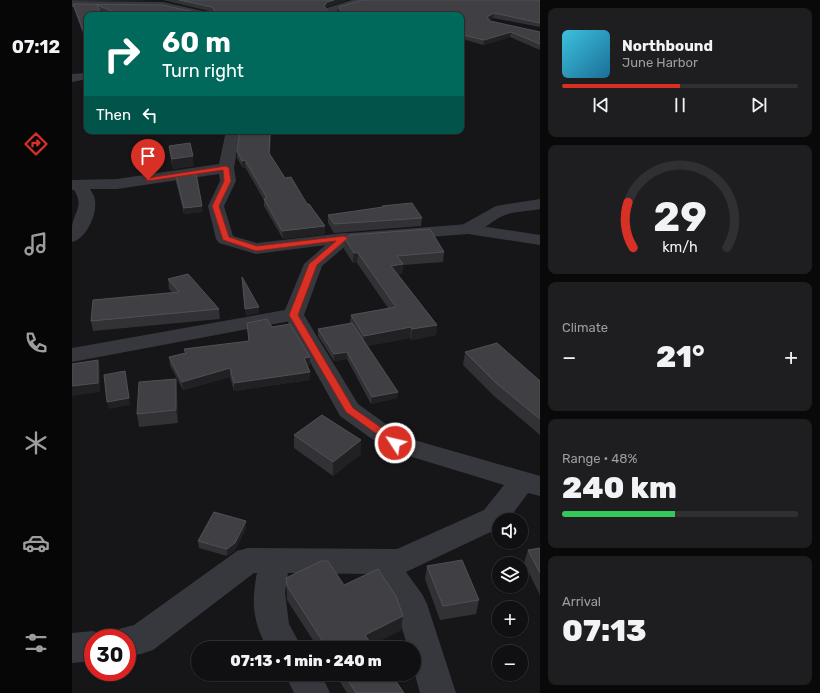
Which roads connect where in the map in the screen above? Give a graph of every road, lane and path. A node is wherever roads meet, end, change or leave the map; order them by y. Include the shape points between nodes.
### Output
1 (361, 0) edge
2 (83, 2) edge
3 (72, 4) edge
4 (195, 12) edge
5 (332, 12) edge
6 (84, 76) edge
7 (72, 78) edge
8 (232, 134) edge
9 (226, 168) junction
10 (75, 185) edge
11 (540, 204) edge
12 (468, 229) junction
13 (72, 237) edge
14 (344, 238) junction
15 (540, 240) edge
16 (294, 315) junction
17 (72, 355) edge
18 (531, 484) edge
19 (274, 560) junction
20 (381, 561) junction
21 (136, 640) edge
22 (281, 641) edge
23 (84, 647) edge
24 (72, 648) edge
25 (306, 681) edge
26 (312, 693) edge
27 (438, 693) edge

1 - 5 street via 330,10
2 - 3 street
2 - 4 street via 163,5
6 - 7 street
8 - 9 street
9 - 10 street via 117,184
9 - 14 street via 228,181 216,206 225,239 256,249
10 - 13 street via 87,200 85,217 77,234
11 - 12 street via 502,210
12 - 14 street
12 - 15 street
14 - 16 street via 313,264
16 - 17 street
16 - 18 street via 349,410 395,443
18 - 20 street via 494,518 400,562
19 - 20 street
19 - 21 street via 248,560 141,639
19 - 22 street via 269,592 273,627
20 - 27 street via 411,604
23 - 24 street
25 - 26 street

